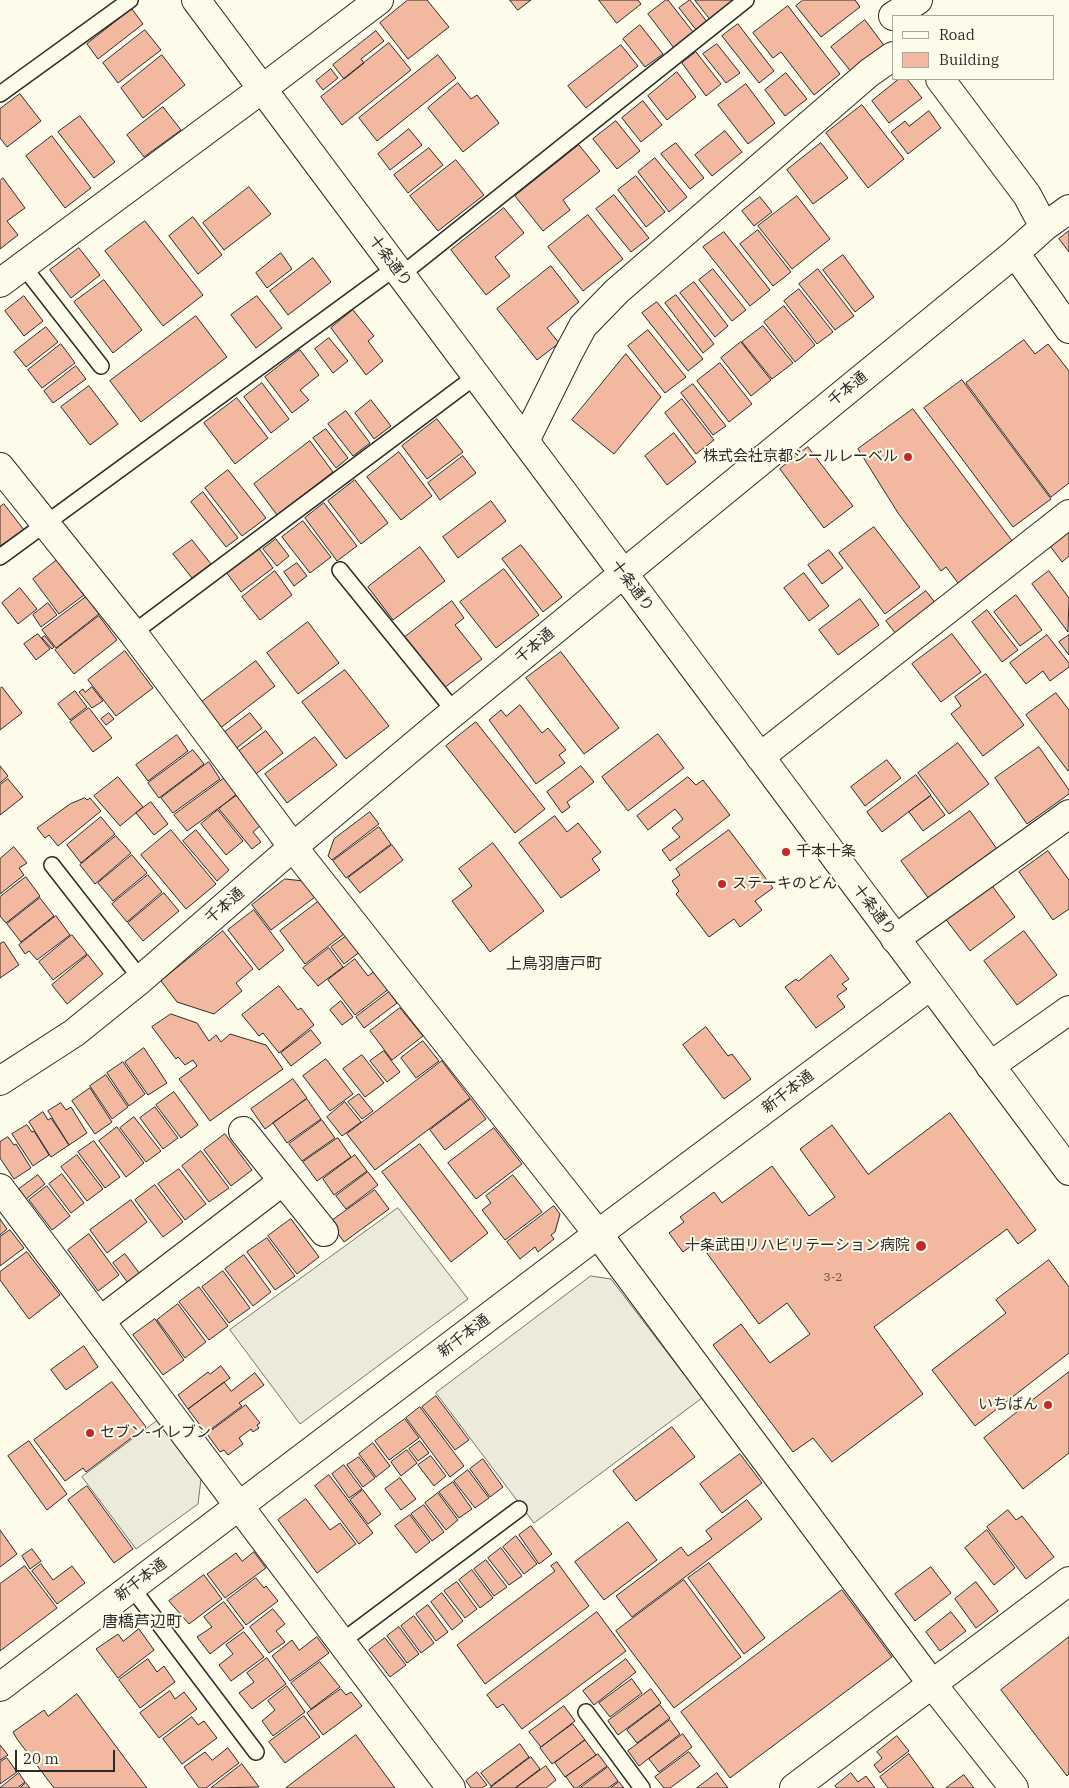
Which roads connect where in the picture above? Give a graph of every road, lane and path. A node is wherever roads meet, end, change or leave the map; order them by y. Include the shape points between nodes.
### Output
1 (130, 0) edge
2 (196, 0) edge
3 (379, 0) edge
4 (746, 0) edge
5 (882, 0) edge
6 (918, 0) edge
7 (892, 15) edge
8 (895, 15) edge
9 (892, 57) edge
10 (941, 80) edge
11 (262, 89) junction
12 (0, 94) edge
13 (1069, 209) edge
14 (1044, 227) junction
15 (1015, 253) junction
16 (23, 266) junction
17 (398, 272) junction
18 (0, 282) edge
19 (1069, 329) edge
20 (101, 366) dead end
21 (476, 376) junction
22 (525, 441) junction
23 (0, 467) edge
24 (1069, 514) edge
25 (45, 524) junction
26 (0, 557) edge
27 (340, 570) dead end
28 (622, 573) junction
29 (133, 633) junction
30 (456, 712) junction
31 (760, 757) junction
32 (1069, 814) edge
33 (293, 847) junction
34 (52, 865) dead end
35 (895, 939) junction
36 (141, 979) junction
37 (930, 986) junction
38 (1069, 1010) edge
39 (990, 1066) junction
40 (0, 1081) edge
41 (243, 1131) dead end
42 (1069, 1171) edge
43 (283, 1181) junction
44 (0, 1188) edge
45 (324, 1232) dead end
46 (598, 1234) junction
47 (100, 1321) junction
48 (239, 1506) junction
49 (519, 1509) dead end
50 (1069, 1581) edge
51 (132, 1588) junction
52 (341, 1642) junction
53 (932, 1684) junction
54 (0, 1687) edge
55 (586, 1712) dead end
56 (256, 1752) dead end
57 (451, 1788) edge
58 (642, 1788) edge
59 (794, 1788) edge
60 (1014, 1788) edge

1 - 12 lane
2 - 11 street, 十条通り
3 - 11 street
4 - 17 lane
5 - 7 street
6 - 8 street
9 - 22 street via 869,73 617,291 583,326
10 - 14 street via 1027,195
11 - 16 street
11 - 17 street, 十条通り
13 - 14 street, 千本通
14 - 15 street, 千本通
15 - 19 street
15 - 28 street, 千本通
16 - 18 street
16 - 20 lane
17 - 21 street, 十条通り
17 - 25 lane
21 - 22 street, 十条通り
21 - 29 lane
22 - 28 street, 十条通り
23 - 25 street
24 - 31 street
25 - 26 lane
25 - 29 street
27 - 30 lane
28 - 30 street, 千本通
28 - 31 street, 十条通り
29 - 33 street
30 - 33 street, 千本通
31 - 35 street, 十条通り
32 - 35 street
33 - 36 street, 千本通
33 - 46 street
34 - 36 lane
35 - 37 street, 十条通り
36 - 40 street, 千本通 via 74,1033
37 - 39 street, 十条通り
37 - 46 street, 新千本通
38 - 39 street
39 - 42 street, 十条通り
41 - 43 street
43 - 45 street
43 - 47 street
44 - 47 street
46 - 48 street, 新千本通
46 - 53 street
47 - 48 street
48 - 51 street, 新千本通
48 - 52 street
49 - 52 lane
50 - 53 street
51 - 54 street, 新千本通
51 - 56 lane
52 - 57 street
53 - 59 street
53 - 60 street
55 - 58 lane

